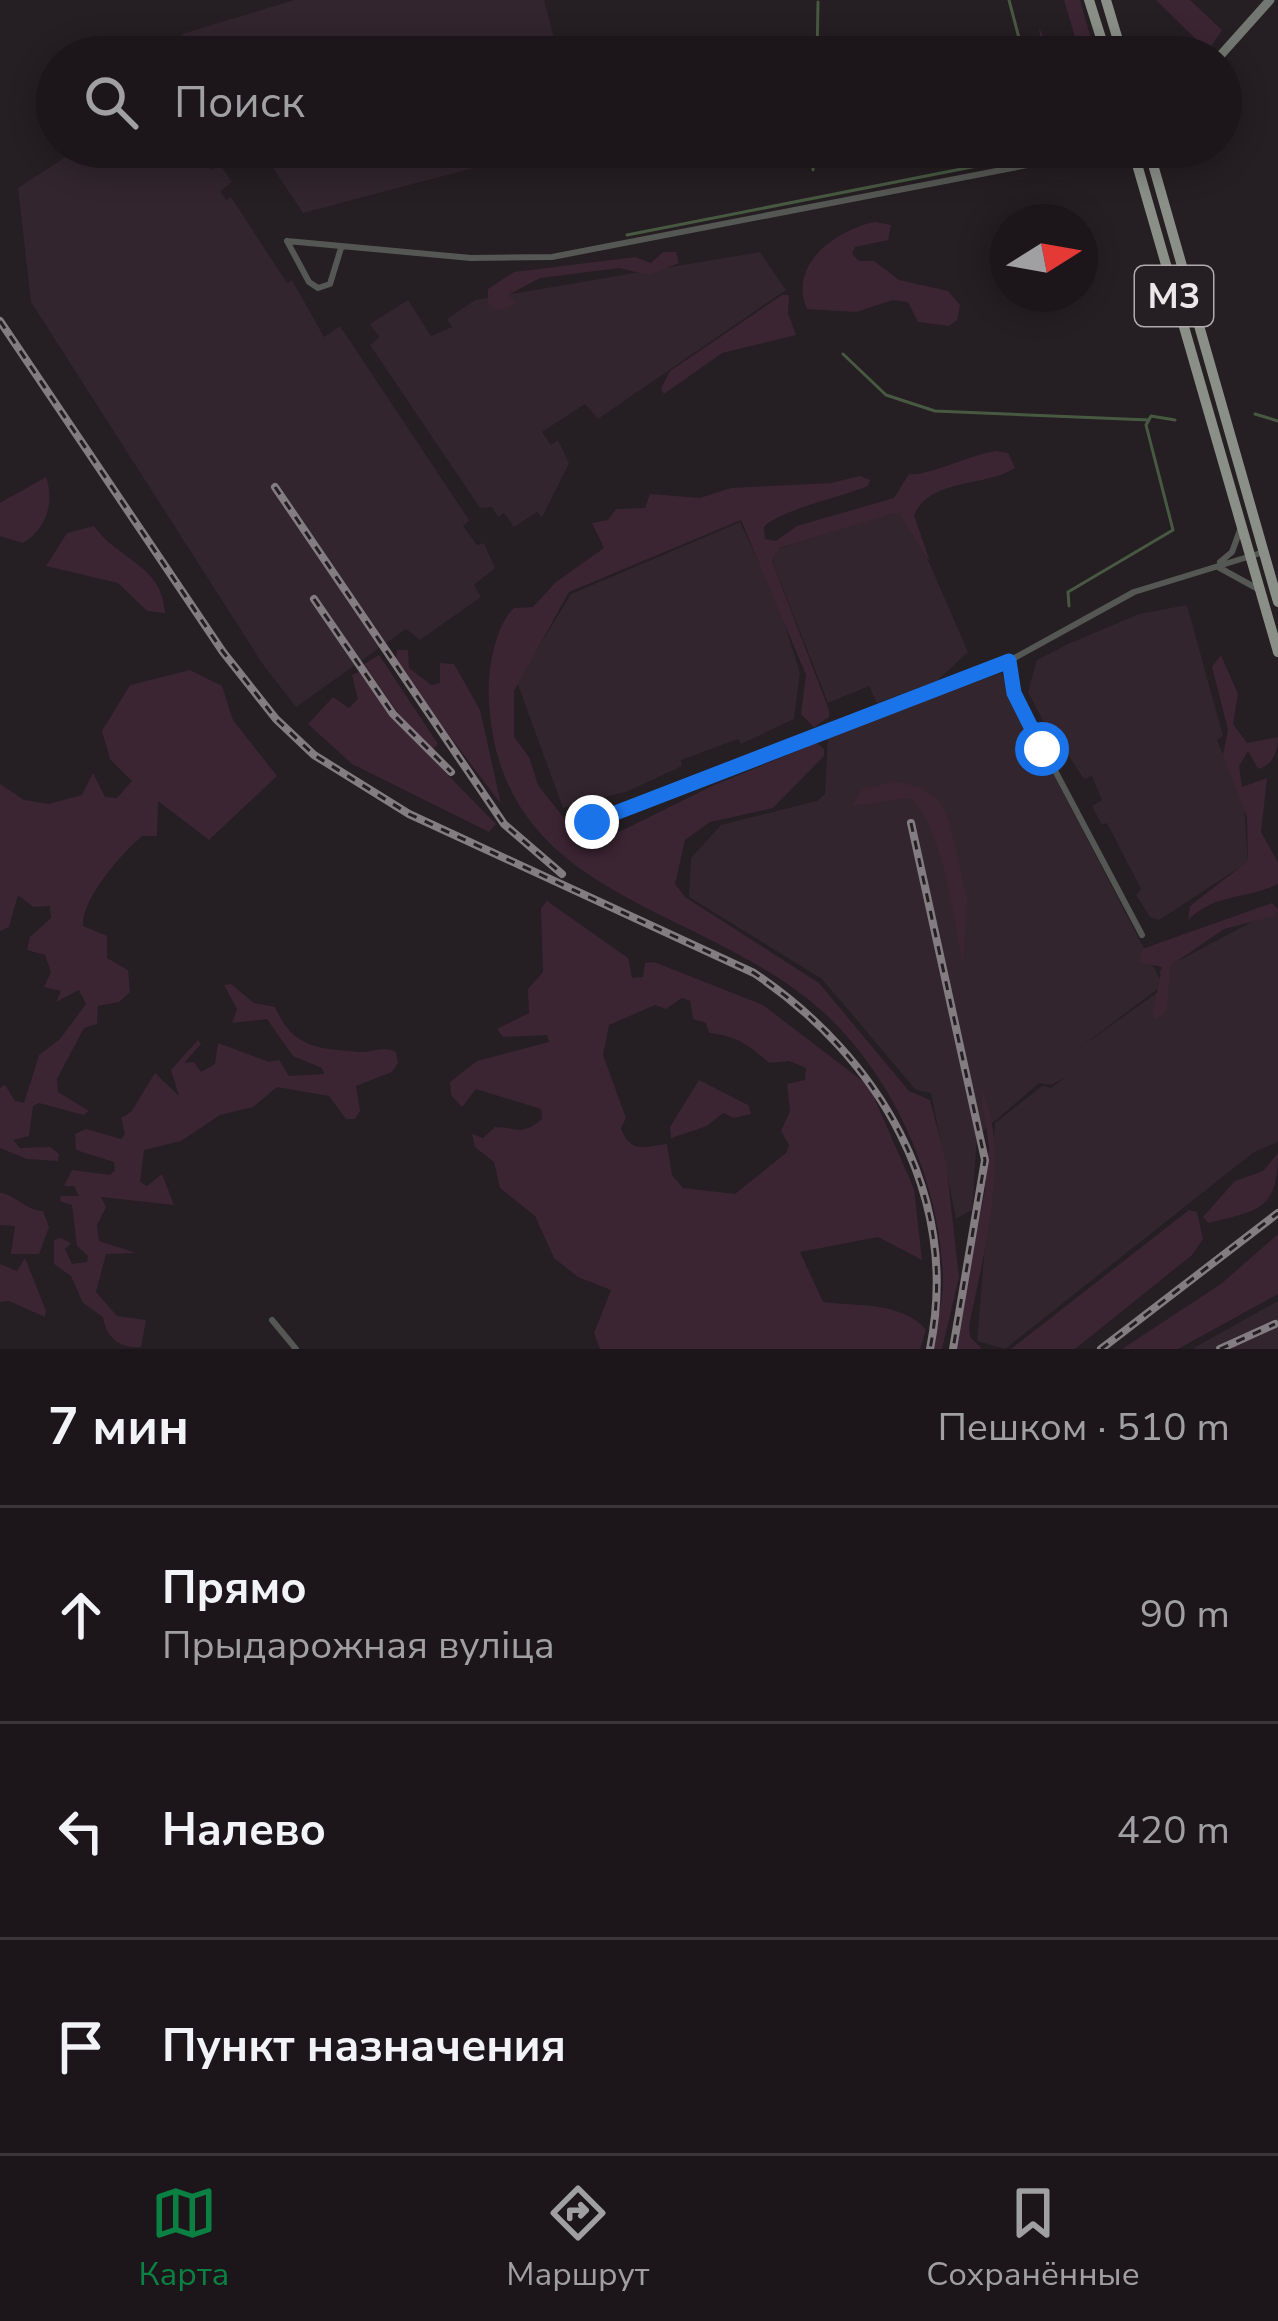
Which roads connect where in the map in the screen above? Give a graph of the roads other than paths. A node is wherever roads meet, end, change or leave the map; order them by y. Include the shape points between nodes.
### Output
1 (1090, 0) edge
2 (1106, 0) edge
3 (1270, 0) edge
4 (1101, 36) edge
5 (1117, 36) edge
6 (1238, 36) edge
7 (1012, 168) edge
8 (1138, 168) edge
9 (1154, 168) edge
10 (341, 248) junction
11 (1240, 530) junction
12 (1264, 552) junction
13 (1248, 556) junction
14 (1214, 566) junction
15 (1258, 590) junction
16 (1278, 602) edge
17 (1278, 652) edge
18 (1009, 661) junction
19 (592, 822) dead end
20 (1142, 935) dead end
21 (272, 1320) dead end
22 (296, 1349) edge

1 - 4 main road
2 - 5 main road
3 - 6 street
7 - 10 street via 552,257
8 - 11 main road, М3
9 - 12 main road, М3
10 - 10 street via 310,244 286,241 318,288 331,284
11 - 13 main road, М3
11 - 14 street via 1232,552
12 - 13 street
12 - 16 main road, М3
13 - 14 street
13 - 15 main road, М3
14 - 15 street
14 - 18 street via 1134,592
15 - 17 main road, М3
18 - 19 street
18 - 20 street via 1014,693
21 - 22 street

